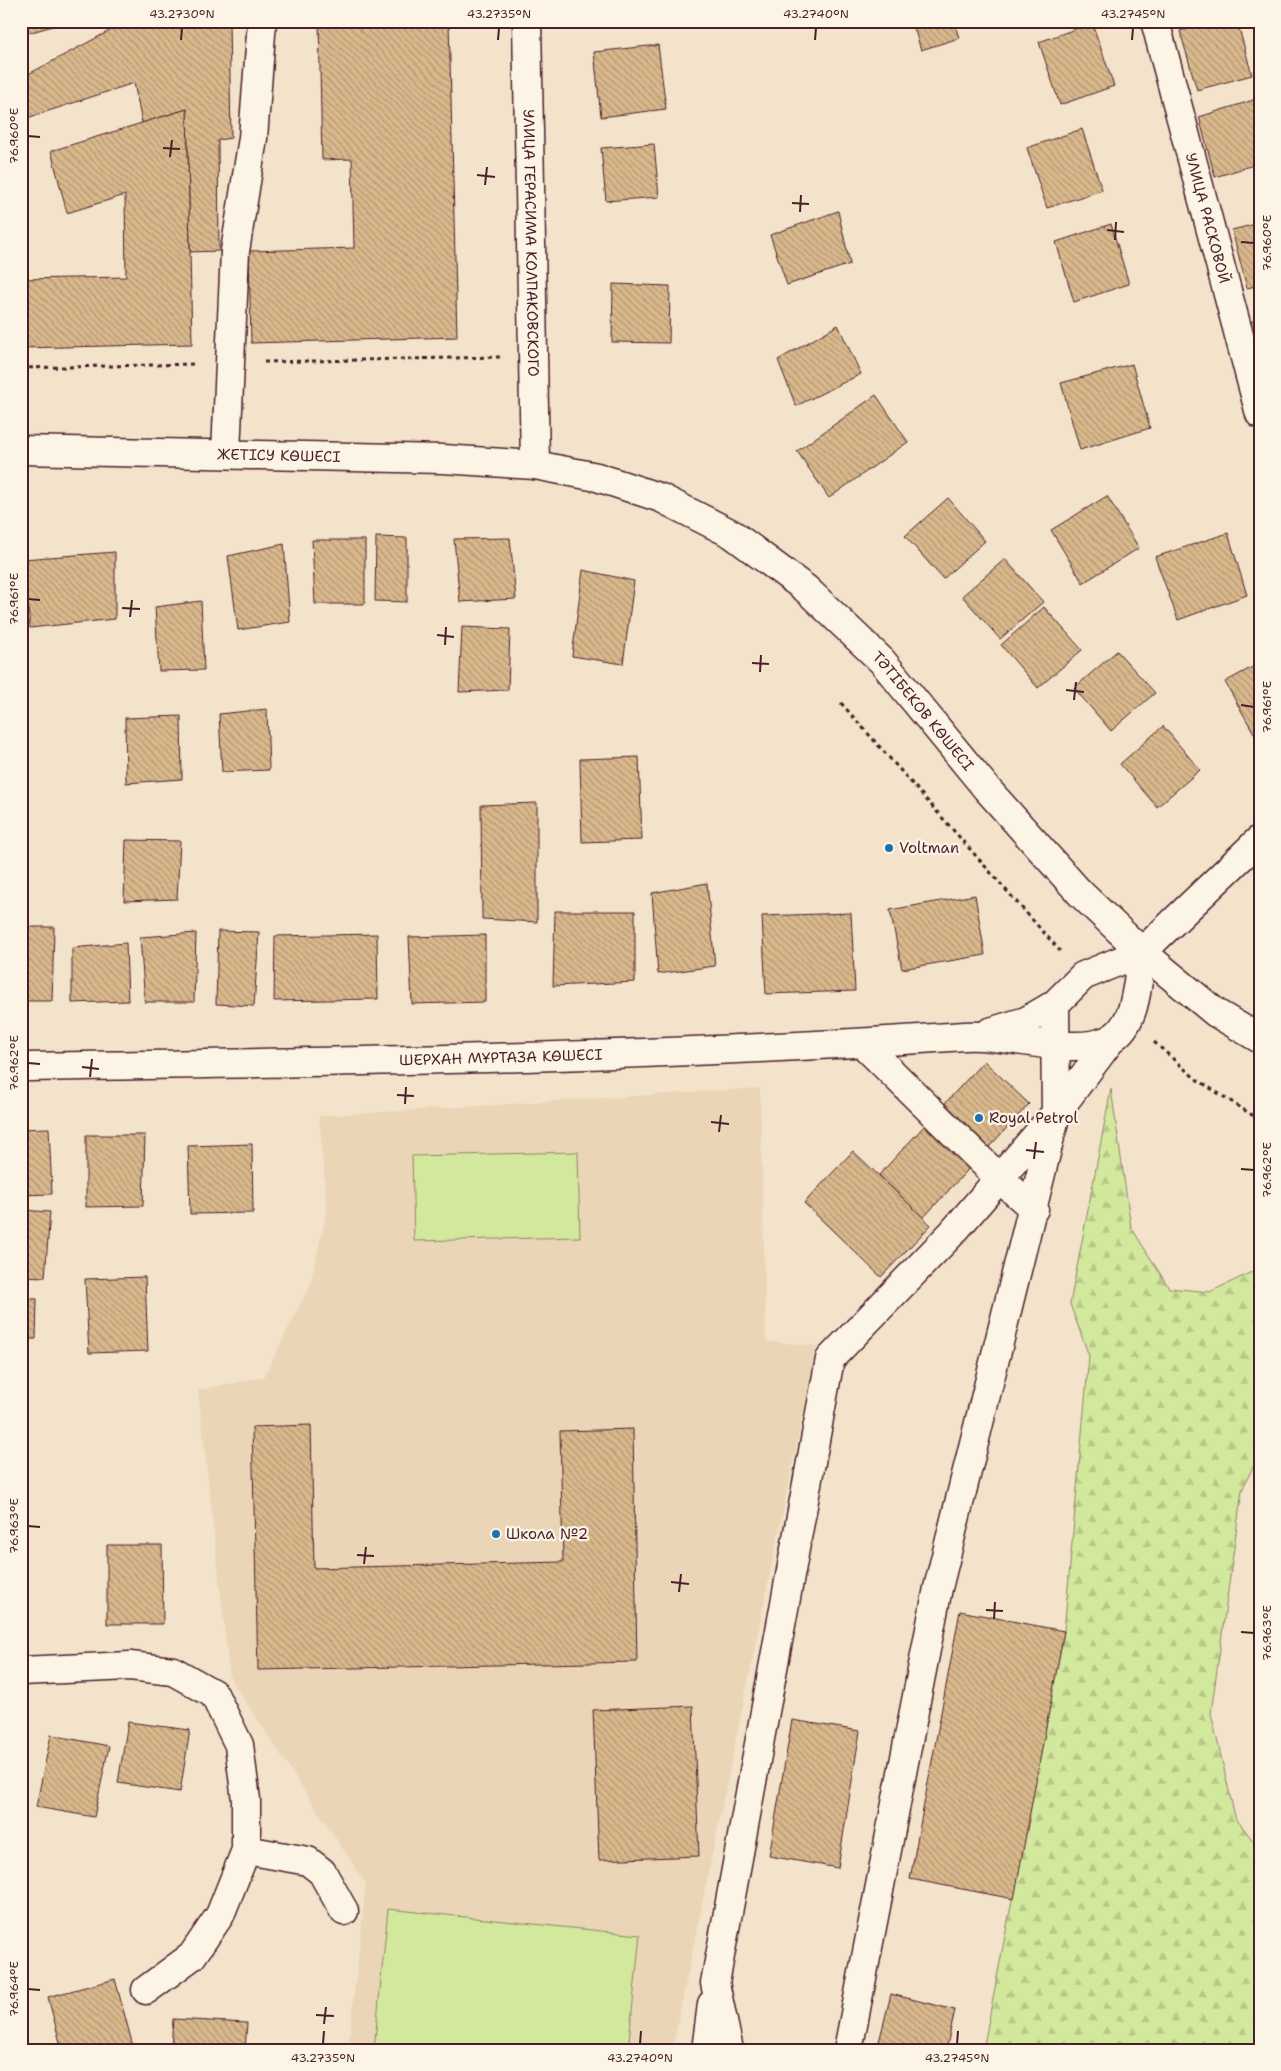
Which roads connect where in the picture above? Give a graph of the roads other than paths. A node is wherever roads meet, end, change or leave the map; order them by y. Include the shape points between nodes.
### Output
1 (262, 21) edge
2 (527, 21) edge
3 (1155, 21) edge
4 (1260, 414) edge
5 (21, 450) edge
6 (226, 453) junction
7 (535, 465) junction
8 (1260, 839) edge
9 (1142, 952) junction
10 (1055, 1004) junction
11 (979, 1035) junction
12 (1260, 1039) edge
13 (1110, 1041) junction
14 (862, 1043) junction
15 (1055, 1044) junction
16 (21, 1067) edge
17 (1056, 1113) junction
18 (999, 1178) junction
19 (1034, 1209) junction
20 (21, 1671) edge
21 (246, 1850) junction
22 (344, 1910) dead end
23 (715, 1983) junction
24 (146, 1990) dead end
25 (706, 2050) edge
26 (729, 2050) edge
27 (848, 2050) edge

1 - 6 street via 253,138 235,251
2 - 7 street, УЛИЦА ГЕРАСИМА КОЛПАКОВСКОГО
3 - 4 street, УЛИЦА РАСКОВОЙ
5 - 6 street, ЖЕТІСУ КӨШЕСІ
6 - 7 street, ЖЕТІСУ КӨШЕСІ
7 - 9 street, ТӘТІБЕКОВ КӨШЕСІ via 596,477 661,498 732,534 806,589 882,661 1000,804 1080,893
8 - 9 street
9 - 10 street via 1083,976
9 - 12 street, ТӘТІБЕКОВ КӨШЕСІ via 1216,1013
9 - 13 street via 1130,1020
10 - 11 street via 1026,1021
10 - 15 street
11 - 14 street, ШЕРХАН МҰРТАЗА КӨШЕСІ
11 - 15 street
13 - 15 street via 1087,1047
13 - 17 street
14 - 16 street, ШЕРХАН МҰРТАЗА КӨШЕСІ via 443,1060
14 - 18 street
15 - 17 street
17 - 18 street
17 - 19 street
18 - 19 street
18 - 23 street via 953,1232 830,1358
19 - 27 street via 938,1588
20 - 21 street via 130,1666 172,1671 214,1694 239,1745 246,1800
21 - 22 street via 308,1861 322,1872
21 - 24 street via 220,1915 192,1956
23 - 25 street
23 - 26 street

